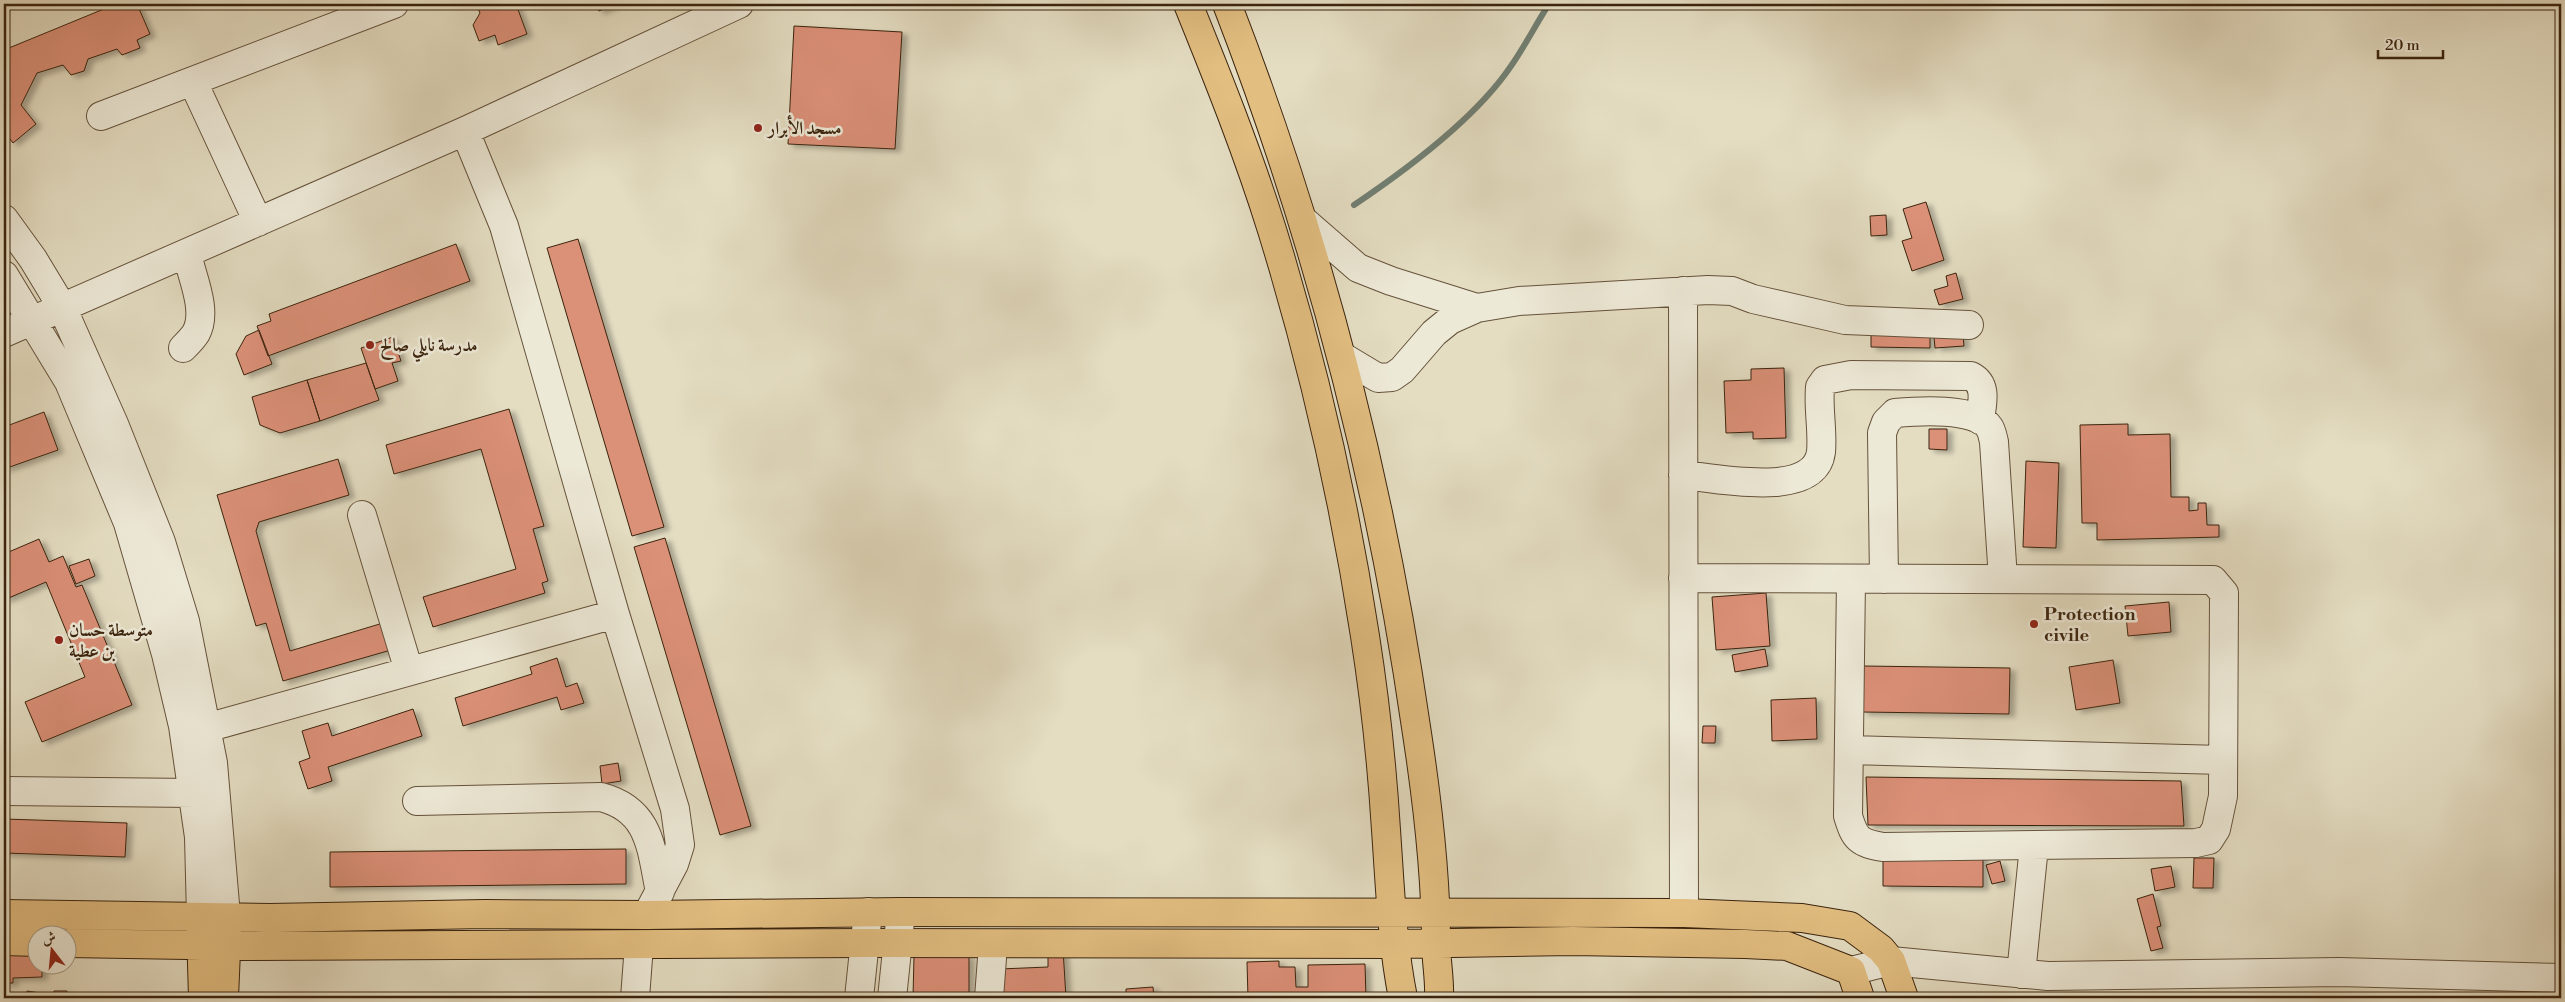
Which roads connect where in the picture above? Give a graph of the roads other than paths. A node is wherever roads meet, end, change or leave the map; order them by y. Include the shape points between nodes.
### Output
1 (394, 4) edge
2 (739, 4) edge
3 (1188, 4) edge
4 (1226, 4) edge
5 (193, 82) junction
6 (101, 116) dead end
7 (465, 130) junction
8 (4, 219) edge
9 (1304, 221) junction
10 (258, 222) junction
11 (187, 254) junction
12 (4, 275) edge
13 (1683, 291) junction
14 (62, 307) junction
15 (1477, 308) junction
16 (32, 320) junction
17 (1969, 325) dead end
18 (4, 333) edge
19 (183, 348) dead end
20 (1343, 357) junction
21 (1980, 420) junction
22 (1683, 475) junction
23 (362, 514) dead end
24 (1683, 578) junction
25 (1851, 579) junction
26 (1884, 579) junction
27 (2002, 579) junction
28 (616, 614) junction
29 (409, 671) junction
30 (206, 728) junction
31 (1849, 750) junction
32 (2223, 760) junction
33 (4, 792) edge
34 (194, 792) junction
35 (418, 801) dead end
36 (2034, 846) junction
37 (653, 903) junction
38 (868, 912) junction
39 (900, 912) junction
40 (1684, 913) junction
41 (4, 914) edge
42 (1392, 914) junction
43 (1437, 914) junction
44 (213, 917) junction
45 (4, 941) edge
46 (28, 942) edge
47 (78, 943) edge
48 (865, 943) junction
49 (898, 944) junction
50 (1395, 944) junction
51 (1436, 944) junction
52 (639, 945) junction
53 (993, 945) junction
54 (214, 946) junction
55 (1892, 962) junction
56 (1851, 971) junction
57 (2021, 974) junction
58 (2561, 978) edge
59 (202, 998) edge
60 (224, 998) edge
61 (635, 998) edge
62 (860, 998) edge
63 (892, 998) edge
64 (988, 998) edge
65 (1403, 998) edge
66 (1439, 998) edge
67 (1860, 998) edge
68 (1904, 998) edge

1 - 5 street
2 - 7 street
3 - 42 main road via 1226,98 1271,230 1310,364 1341,500 1372,686
4 - 9 main road via 1259,87
5 - 6 street
5 - 10 street
7 - 10 street
7 - 28 street via 504,226
8 - 14 street
9 - 15 street via 1358,268 1391,282
9 - 20 main road
10 - 11 street
11 - 14 street
11 - 19 street via 200,316 196,334
12 - 16 street
13 - 15 street via 1519,301
13 - 17 street via 1732,291 1753,299 1845,320
13 - 22 street
14 - 16 street
14 - 30 street via 161,542 185,621
15 - 20 street via 1450,320 1392,377 1378,378
16 - 18 street
16 - 34 street via 69,382 128,524 166,654
20 - 43 main road via 1376,494 1403,633 1423,773
21 - 22 street via 1983,390 1979,380 1971,376 1851,375 1825,380 1820,387 1821,454 1811,472 1796,480 1760,483
21 - 26 street via 1969,415 1918,411 1895,413 1886,422 1882,433
21 - 27 street via 1989,428 1994,442
22 - 24 street
23 - 29 street
24 - 25 street
24 - 40 street
25 - 26 street
25 - 31 street
26 - 27 street
27 - 32 street via 2213,580 2224,593
28 - 29 street
28 - 37 street via 678,826 680,845 674,864
29 - 30 street
30 - 44 street via 213,762
31 - 32 street
31 - 36 street via 1848,816 1853,833 1865,844 1883,847
32 - 36 street via 2223,796 2216,829 2209,840 2196,843
33 - 34 street
34 - 44 street
35 - 37 street via 586,797 616,801 628,808 646,831
36 - 57 street
37 - 38 main road
37 - 44 main road via 485,914
38 - 39 main road
38 - 48 street
39 - 42 main road
39 - 49 street
40 - 43 main road
40 - 55 main road via 1802,918 1850,926 1881,949
41 - 44 main road
42 - 43 main road
42 - 50 main road
43 - 51 main road
44 - 54 main road
45 - 46 main road
47 - 54 main road
48 - 49 main road
48 - 52 main road
48 - 62 street
49 - 53 main road
49 - 63 street
50 - 51 main road
50 - 53 main road
50 - 65 main road
51 - 56 main road via 1573,941 1787,946
51 - 66 main road
52 - 54 main road
52 - 61 street
53 - 64 street
54 - 59 main road
54 - 60 main road
55 - 56 street
55 - 57 street
55 - 68 main road
56 - 67 main road
57 - 58 street via 2339,972

